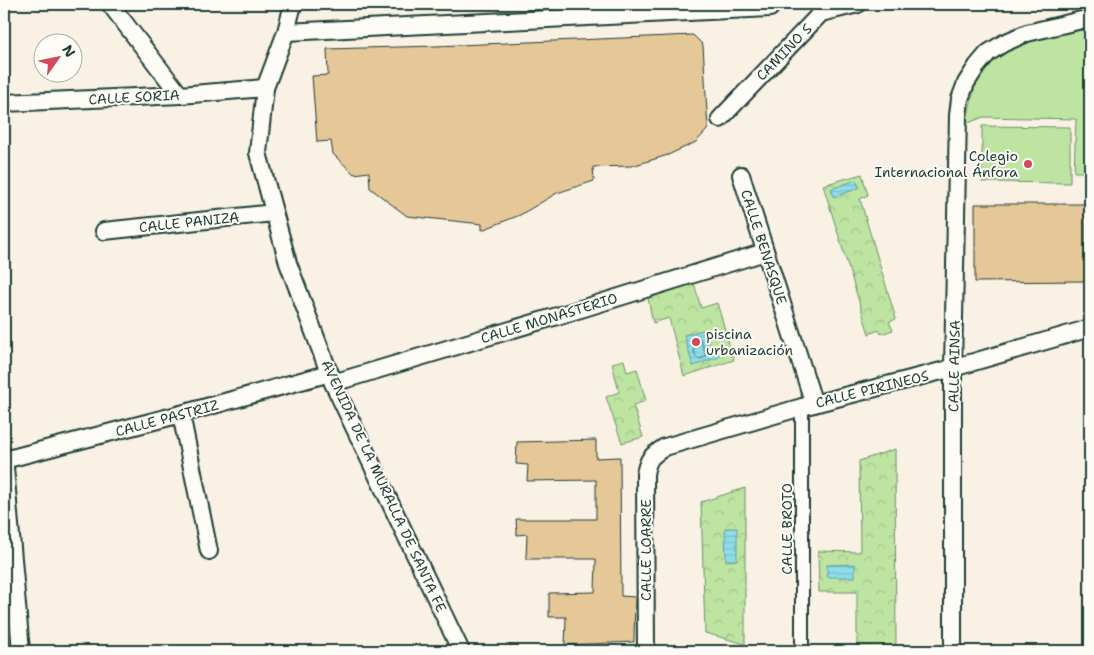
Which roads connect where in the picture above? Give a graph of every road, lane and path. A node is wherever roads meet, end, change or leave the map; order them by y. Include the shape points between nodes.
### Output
1 (110, 4) edge
2 (294, 4) edge
3 (858, 4) edge
4 (770, 8) dead end
5 (1090, 18) edge
6 (286, 32) junction
7 (265, 88) junction
8 (180, 95) junction
9 (4, 103) edge
10 (720, 119) dead end
11 (741, 175) dead end
12 (274, 213) junction
13 (104, 231) dead end
14 (765, 252) junction
15 (1090, 328) edge
16 (953, 368) junction
17 (331, 378) junction
18 (808, 406) junction
19 (181, 414) junction
20 (656, 453) joint
21 (4, 458) edge
22 (209, 551) dead end
23 (21, 651) edge
24 (461, 651) edge
25 (646, 651) edge
26 (802, 651) edge
27 (953, 651) edge

1 - 8 street
2 - 6 street, AVENIDA DE LA MURALLA DE SANTA FE
3 - 10 street, CAMINO S via 821,13
4 - 6 street
5 - 16 street, CALLE AINSA via 1028,33 1004,43 988,53 966,82 958,115
6 - 7 street, AVENIDA DE LA MURALLA DE SANTA FE
7 - 8 street, CALLE SORIA
7 - 12 street, AVENIDA DE LA MURALLA DE SANTA FE via 258,153
8 - 9 street, CALLE SORIA
11 - 14 street, CALLE BENASQUE
12 - 13 street, CALLE PANIZA
12 - 17 street, AVENIDA DE LA MURALLA DE SANTA FE via 288,263
14 - 17 street, CALLE MONASTERIO via 584,308
14 - 18 street, CALLE BENASQUE
15 - 16 street, CALLE PIRINEOS
16 - 18 street, CALLE PIRINEOS
16 - 27 street, CALLE AINSA
17 - 19 street, CALLE PASTRIZ
17 - 24 street, AVENIDA DE LA MURALLA DE SANTA FE
18 - 20 street, CALLE PIRINEOS via 665,447
18 - 26 street, CALLE BROTO
19 - 21 street, CALLE PASTRIZ
19 - 22 street
20 - 25 street, CALLE LOARRE via 648,462 645,474
21 - 23 street

